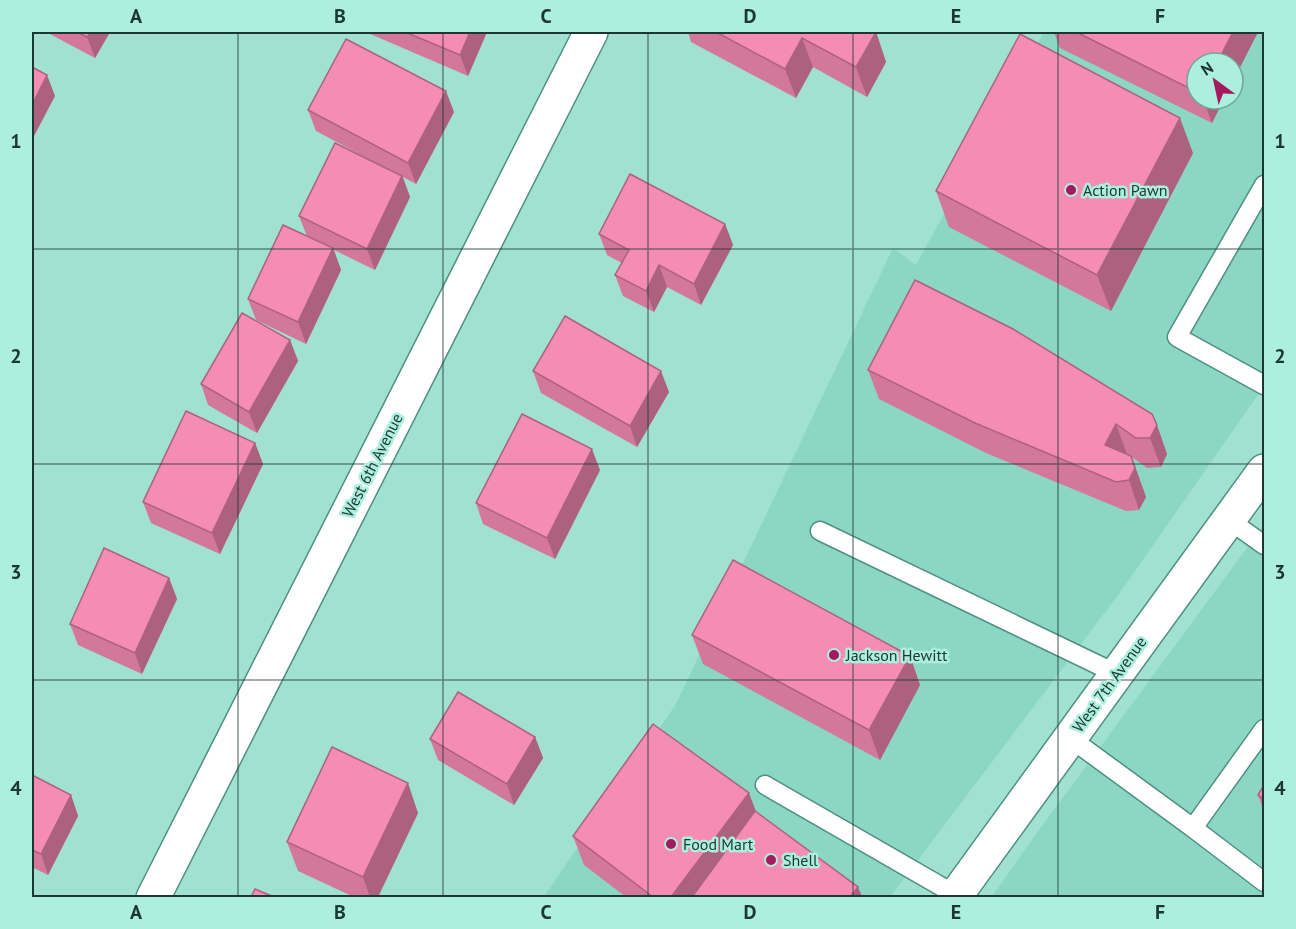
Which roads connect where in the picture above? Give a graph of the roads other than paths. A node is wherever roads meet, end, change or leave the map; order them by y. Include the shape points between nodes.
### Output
1 (591, 32) edge
2 (1264, 185) edge
3 (1258, 214) edge
4 (1264, 385) edge
5 (1264, 471) edge
6 (1229, 520) junction
7 (820, 531) dead end
8 (1264, 545) edge
9 (1117, 674) junction
10 (1264, 729) edge
11 (1070, 738) junction
12 (765, 785) dead end
13 (1193, 828) junction
14 (1264, 882) edge
15 (955, 896) edge
16 (153, 897) edge

1 - 16 street, West 6th Avenue
2 - 3 lane
3 - 4 lane via 1178,337
5 - 6 street, West 7th Avenue
6 - 8 lane
6 - 9 street, West 7th Avenue
7 - 9 lane
9 - 11 street, West 7th Avenue
10 - 13 lane
11 - 13 lane
11 - 15 street, West 7th Avenue
12 - 15 lane
13 - 14 lane

